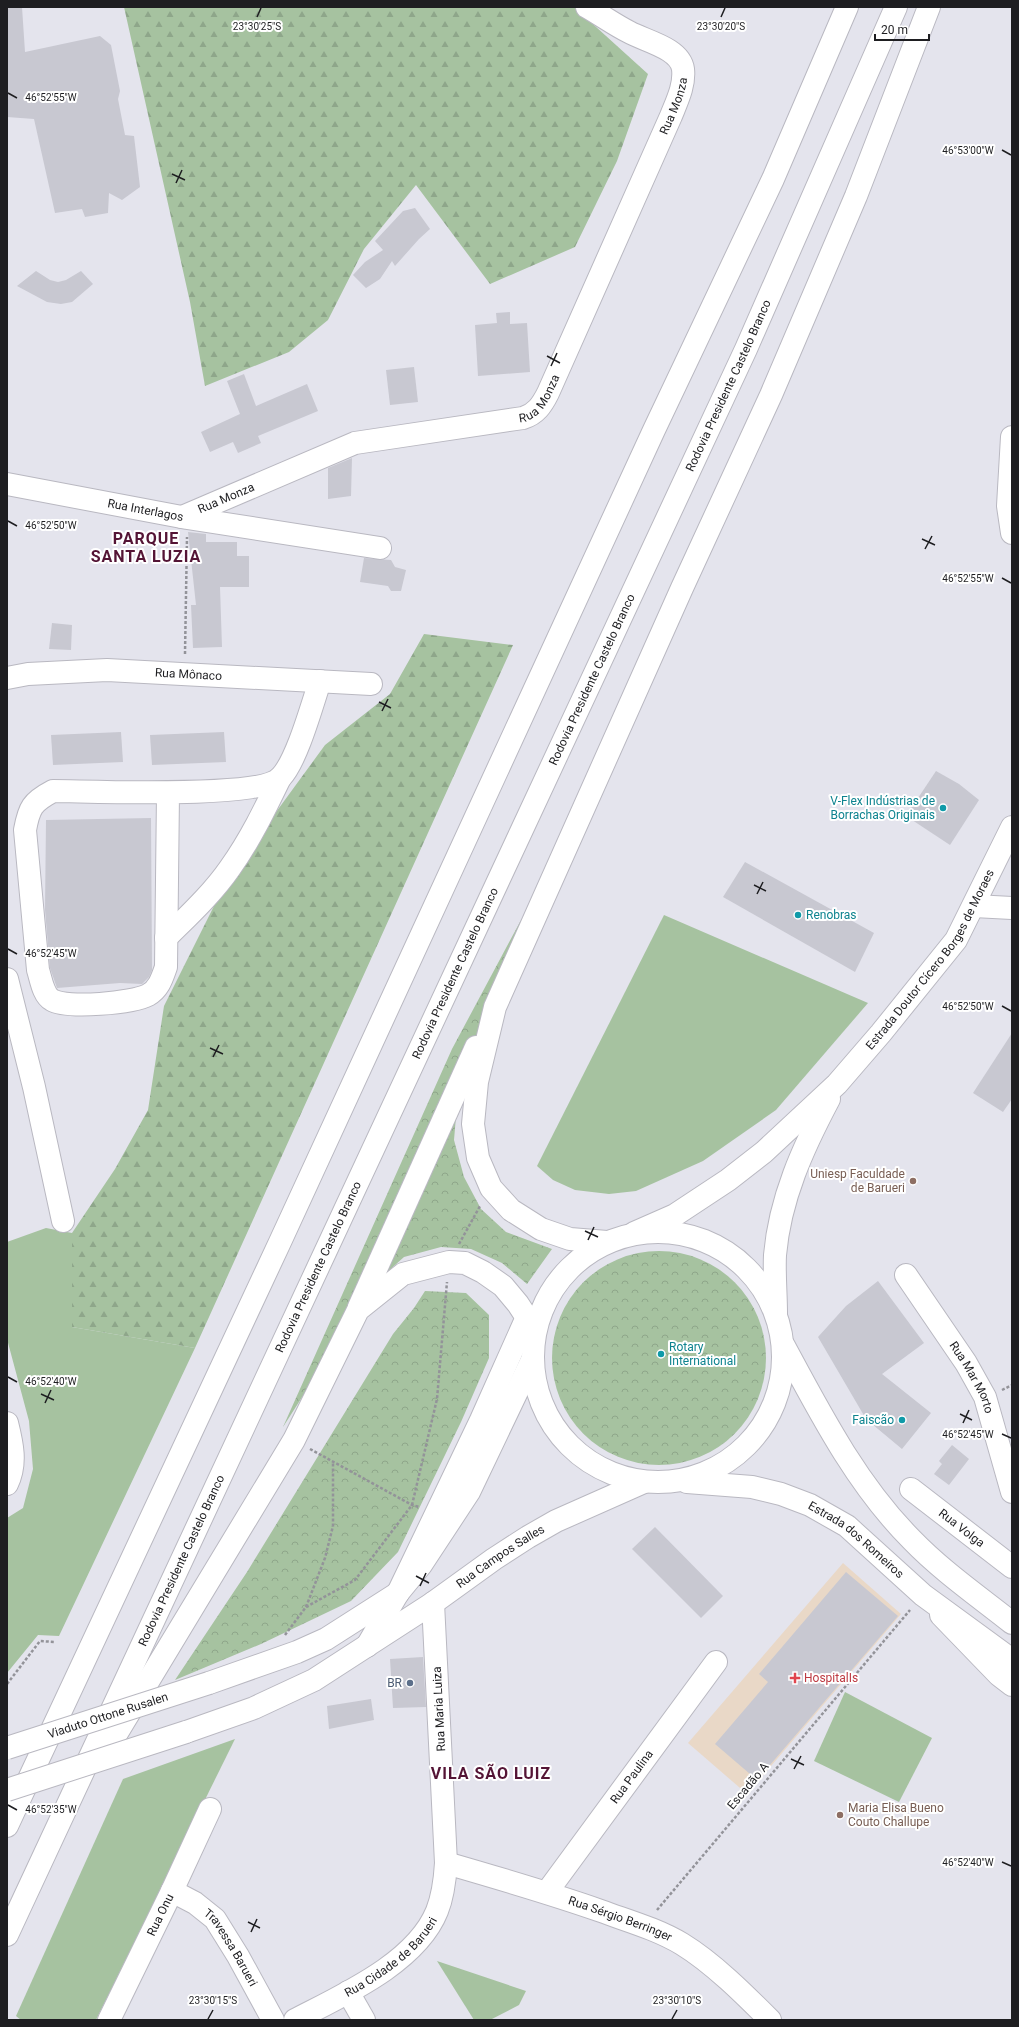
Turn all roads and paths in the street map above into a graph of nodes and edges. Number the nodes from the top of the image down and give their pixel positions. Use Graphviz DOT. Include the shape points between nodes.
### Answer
graph roads {
  1 [pos="587,7"];
  2 [pos="847,7"];
  3 [pos="896,7"];
  4 [pos="929,7"];
  5 [pos="1012,437"];
  6 [pos="7,484"];
  7 [pos="185,518"];
  8 [pos="1012,533"];
  9 [pos="380,548"];
  10 [pos="184,674"];
  11 [pos="7,678"];
  12 [pos="320,682"];
  13 [pos="371,684"];
  14 [pos="280,778"];
  15 [pos="168,793"];
  16 [pos="1012,827"];
  17 [pos="974,906"];
  18 [pos="1012,908"];
  19 [pos="166,938"];
  20 [pos="7,979"];
  21 [pos="494,1007"];
  22 [pos="837,1084"];
  23 [pos="491,1188"];
  24 [pos="63,1221"];
  25 [pos="634,1233"];
  26 [pos="607,1242"];
  27 [pos="449,1262"];
  28 [pos="906,1275"];
  29 [pos="358,1310"];
  30 [pos="776,1313"];
  31 [pos="531,1323"];
  32 [pos="783,1345"];
  33 [pos="532,1358"];
  34 [pos="7,1422"];
  35 [pos="294,1440"];
  36 [pos="333,1463"];
  37 [pos="644,1482"];
  38 [pos="674,1482"];
  39 [pos="7,1484"];
  40 [pos="911,1489"];
  41 [pos="1012,1492"];
  42 [pos="412,1505"];
  43 [pos="424,1508"];
  44 [pos="1012,1567"];
  45 [pos="398,1593"];
  46 [pos="923,1595"];
  47 [pos="433,1603"];
  48 [pos="306,1607"];
  49 [pos="1012,1623"];
  50 [pos="280,1641"];
  51 [pos="55,1642"];
  52 [pos="366,1646"];
  53 [pos="1012,1660"];
  54 [pos="716,1662"];
  55 [pos="208,1683"];
  56 [pos="7,1684"];
  57 [pos="1012,1684"];
  58 [pos="7,1748"];
  59 [pos="7,1790"];
  60 [pos="210,1809"];
  61 [pos="7,1826"];
  62 [pos="45,1852"];
  63 [pos="446,1863"];
  64 [pos="172,1891"];
  65 [pos="547,1892"];
  66 [pos="644,1926"];
  67 [pos="7,1935"];
  68 [pos="348,1992"];
  69 [pos="109,2020"];
  70 [pos="273,2020"];
  71 [pos="295,2020"];
  72 [pos="364,2020"];
  73 [pos="770,2020"];
  1 -- 7 [label="main road, Rua Monza" via="630,33 662,46 678,58 683,68 684,82 548,393 537,410 533,415 524,418 355,443"];
  2 -- 61 [label="main road" via="769,186"];
  3 -- 62 [label="main road, Rodovia Presidente Castelo Branco" via="746,349"];
  4 -- 21 [label="main road" via="856,196 771,395"];
  5 -- 8 [label="main road" via="1008,506"];
  6 -- 7 [label="main road, Rua Interlagos"];
  7 -- 9 [label="main road, Rua Interlagos"];
  7 -- 10 [label="path"];
  10 -- 11 [label="main road, Rua Mônaco" via="107,670 28,674"];
  10 -- 12 [label="main road, Rua Mônaco"];
  12 -- 13 [label="main road, Rua Mônaco"];
  12 -- 14 [label="main road" via="290,765"];
  14 -- 15 [label="main road" via="266,785 237,789"];
  14 -- 19 [label="main road" via="229,870"];
  15 -- 19 [label="main road"];
  15 -- 19 [label="main road" via="53,791 38,799 28,812 25,830 38,970 45,992 52,1000 71,1005 121,1002 148,994 160,984 166,967"];
  16 -- 17 [label="main road, Estrada Doutor Cícero Borges de Moraes"];
  17 -- 18 [label="main road"];
  17 -- 22 [label="main road, Estrada Doutor Cícero Borges de Moraes" via="956,940"];
  20 -- 24 [label="main road"];
  21 -- 23 [label="main road" via="477,1082 473,1124 478,1158"];
  21 -- 29 [label="main road"];
  22 -- 25 [label="main road, Estrada Doutor Cícero Borges de Moraes" via="764,1152 728,1180 675,1215"];
  22 -- 30 [label="main road, Estrada Doutor Cícero Borges de Moraes" via="792,1176 782,1213 775,1255"];
  23 -- 26 [label="main road" via="511,1210 541,1229 570,1239"];
  23 -- 27 [label="path"];
  25 -- 26 [label="main road"];
  25 -- 30 [label="main road" via="659,1231 684,1234 708,1241 750,1270 765,1290"];
  26 -- 31 [label="main road" via="587,1253 569,1268"];
  27 -- 29 [label="main road" via="403,1274"];
  27 -- 31 [label="main road" via="465,1263 484,1272 503,1286"];
  27 -- 42 [label="path" via="437,1399"];
  28 -- 41 [label="main road, Rua Mar Morto" via="966,1363 985,1397"];
  29 -- 35 [label="main road"];
  30 -- 32 [label="main road"];
  31 -- 33 [label="main road"];
  31 -- 45 [label="main road"];
  32 -- 38 [label="main road" via="783,1369 778,1393 769,1415 756,1435 739,1452 719,1466 697,1476"];
  32 -- 49 [label="main road" via="824,1420 869,1489 890,1515 911,1540"];
  33 -- 37 [label="main road" via="542,1406 555,1429 573,1449 606,1471"];
  33 -- 45 [label="main road, Rua Campos Salles" via="469,1492 422,1565"];
  34 -- 39 [label="main road" via="13,1462"];
  35 -- 36 [label="path"];
  35 -- 62 [label="main road"];
  36 -- 42 [label="path"];
  36 -- 48 [label="path" via="332,1526 325,1558"];
  37 -- 38 [label="main road"];
  37 -- 47 [label="main road, Rua Campos Salles" via="545,1528 494,1559"];
  38 -- 46 [label="main road, Estrada dos Romeiros" via="752,1487 782,1494 810,1505 860,1536"];
  40 -- 44 [label="main road, Rua Volga"];
  42 -- 43 [label="path"];
  42 -- 48 [label="path" via="355,1580"];
  45 -- 52 [label="main road, Rua Campos Salles"];
  45 -- 55 [label="main road, Rua Campos Salles" via="326,1639 297,1652"];
  46 -- 53 [label="main road, Estrada dos Romeiros"];
  46 -- 57 [label="main road" via="988,1664"];
  46 -- 66 [label="path, Escadão A"];
  47 -- 52 [label="main road, Rua Campos Salles"];
  47 -- 63 [label="main road, Rua Maria Luiza"];
  48 -- 50 [label="path"];
  51 -- 56 [label="path" via="40,1641"];
  52 -- 59 [label="main road, Rua Campos Salles, bridge" via="339,1665 287,1694 254,1708"];
  54 -- 65 [label="main road, Rua Paulina"];
  55 -- 58 [label="main road, Viaduto Ottone Rusalen, bridge"];
  60 -- 64 [label="main road, Rua Onu"];
  62 -- 67 [label="main road, Rodovia Presidente Castelo Branco"];
  63 -- 65 [label="main road, Rua Sérgio Berringer"];
  63 -- 68 [label="main road, Rua Cidade de Barueri" via="440,1903 429,1928 400,1959"];
  64 -- 69 [label="main road, Rua Onu"];
  64 -- 70 [label="main road, Travessa Barueri" via="195,1903 215,1919"];
  65 -- 66 [label="main road, Rua Sérgio Berringer"];
  66 -- 73 [label="main road, Rua Sérgio Berringer" via="669,1937 700,1957"];
  68 -- 71 [label="main road, Rua Cidade de Barueri"];
  68 -- 72 [label="main road"];
}
